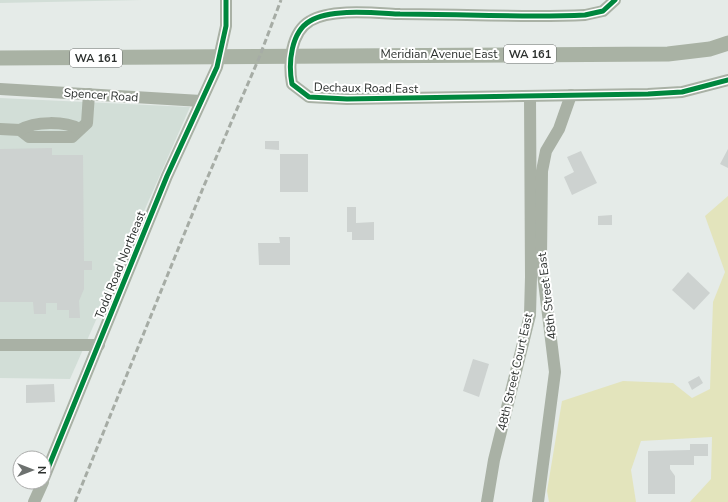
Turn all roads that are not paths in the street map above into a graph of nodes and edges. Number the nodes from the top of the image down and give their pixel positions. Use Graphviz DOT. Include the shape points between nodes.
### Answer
graph roads {
  1 [pos="226,0"];
  2 [pos="615,0"];
  3 [pos="728,43"];
  4 [pos="0,58"];
  5 [pos="728,80"];
  6 [pos="0,89"];
  7 [pos="89,94"];
  8 [pos="571,95"];
  9 [pos="530,97"];
  10 [pos="201,101"];
  11 [pos="0,129"];
  12 [pos="99,345"];
  13 [pos="0,346"];
  14 [pos="52,459"];
  15 [pos="39,490"];
  16 [pos="34,502"];
  17 [pos="487,502"];
  18 [pos="538,502"];
  1 -- 10 [label="street, Todd Road Northeast" via="226,26 219,60"];
  2 -- 9 [label="street, Dechaux Road East" via="603,11 585,16 329,14 303,26 294,42 290,74 292,84 302,93 316,99"];
  3 -- 4 [label="main road, Meridian Avenue East / WA 161" via="710,49 668,54"];
  5 -- 8 [label="street, Dechaux Road East" via="682,92"];
  6 -- 7 [label="street, Spencer Road"];
  7 -- 10 [label="street, Spencer Road"];
  7 -- 11 [label="street" via="88,119 79,130 71,124 30,124 20,130"];
  8 -- 9 [label="street, Dechaux Road East"];
  8 -- 18 [label="street, 48th Street East" via="559,128 546,151 542,171 541,257 556,372"];
  9 -- 17 [label="street, 48th Street Court East" via="530,315 494,460"];
  10 -- 12 [label="street, Todd Road Northeast" via="167,176"];
  12 -- 13 [label="street"];
  12 -- 14 [label="street, Todd Road Northeast"];
  15 -- 16 [label="street"];
}
